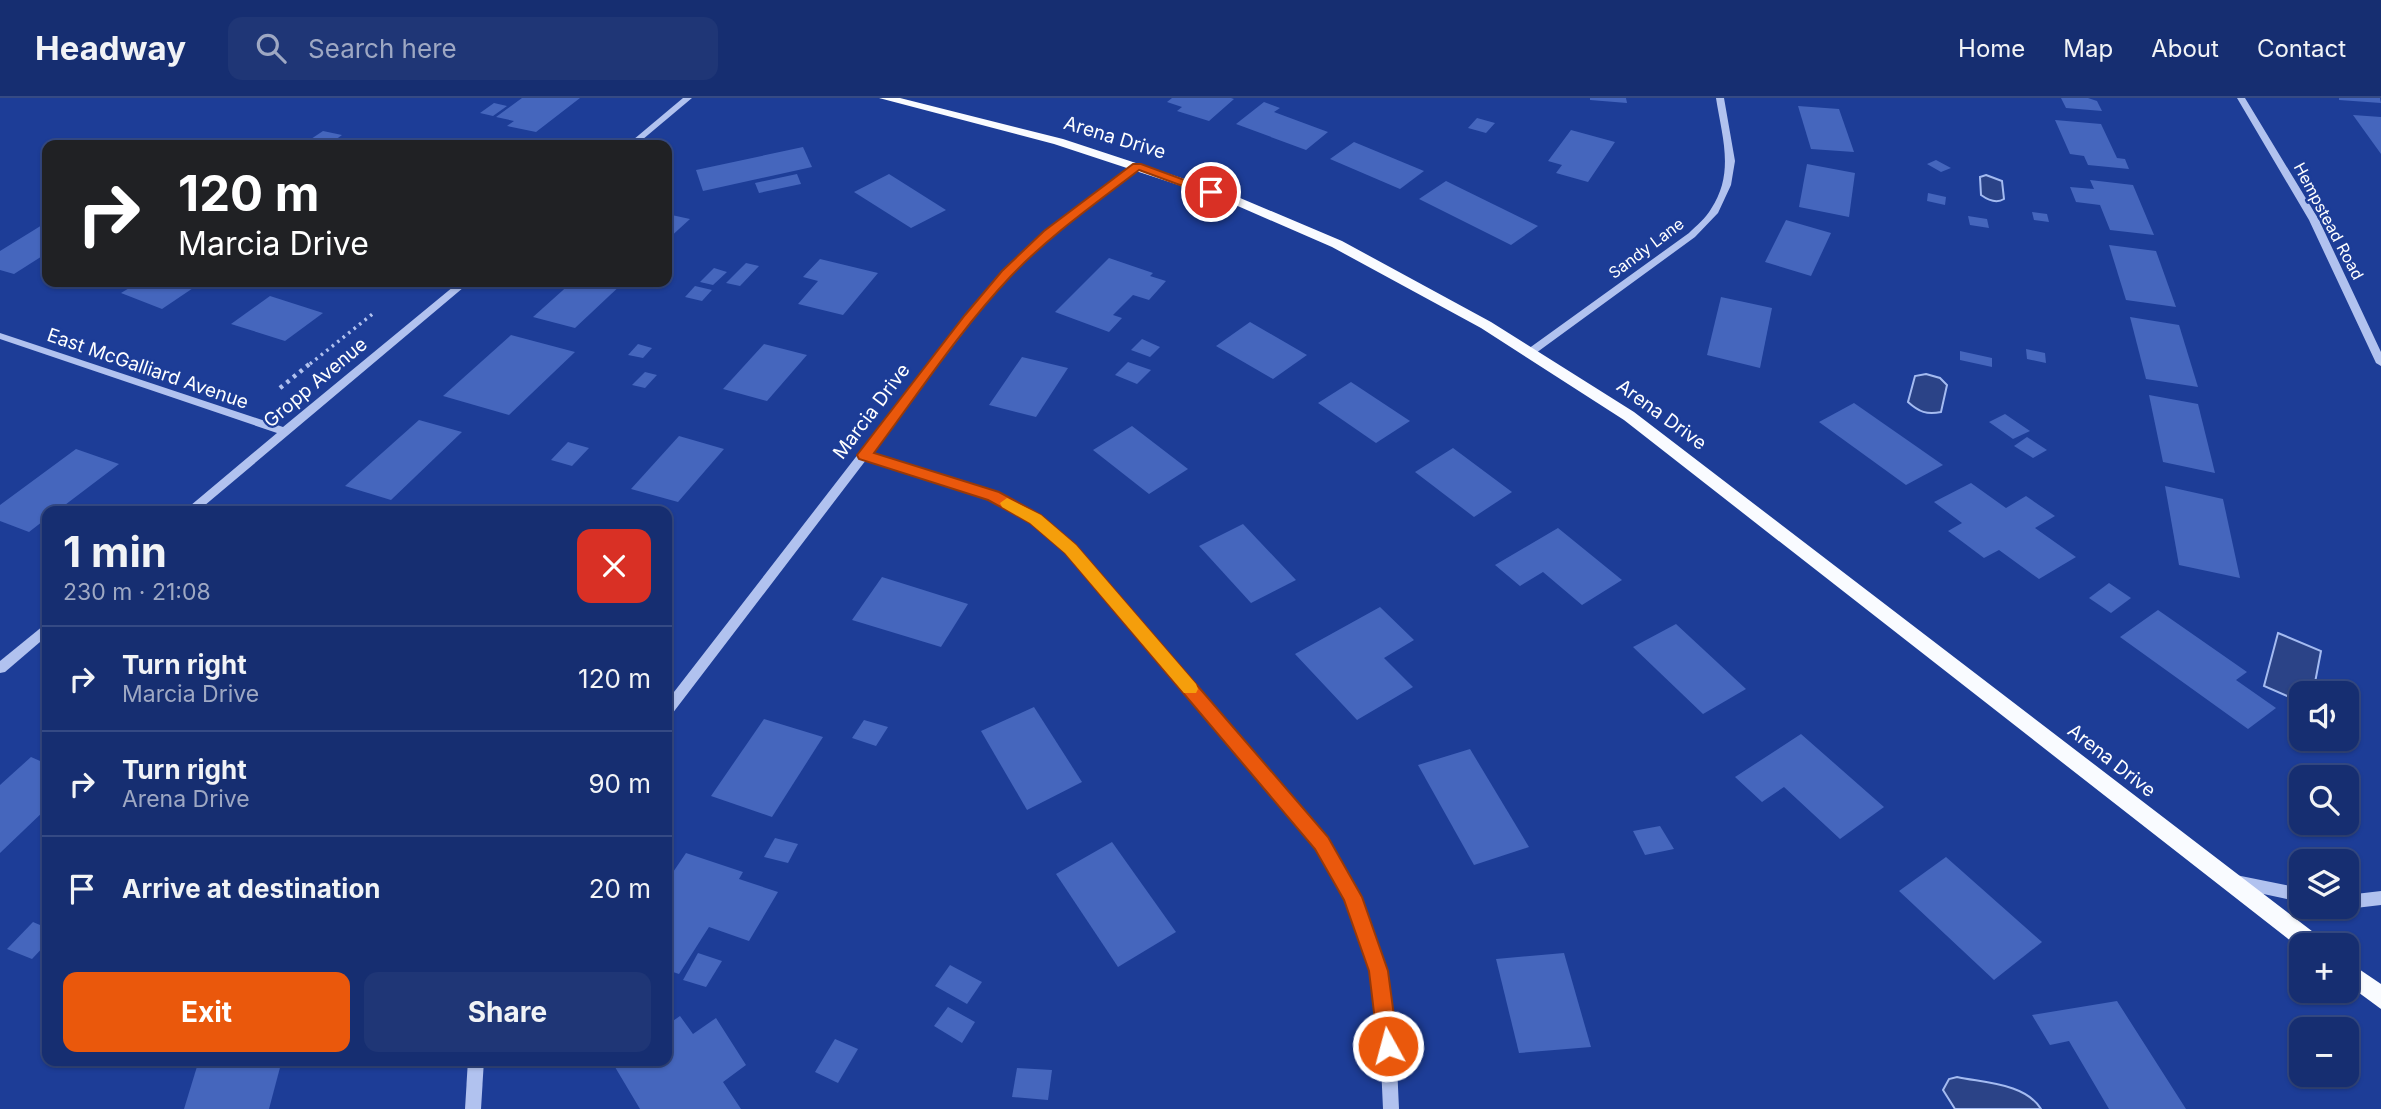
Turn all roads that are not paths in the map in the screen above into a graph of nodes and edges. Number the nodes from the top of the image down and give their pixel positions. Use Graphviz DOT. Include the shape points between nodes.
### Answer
graph roads {
  1 [pos="688,98"];
  2 [pos="885,98"];
  3 [pos="1720,98"];
  4 [pos="2241,98"];
  5 [pos="637,140"];
  6 [pos="1137,166"];
  7 [pos="459,287"];
  8 [pos="0,335"];
  9 [pos="1532,351"];
  10 [pos="2381,363"];
  11 [pos="285,432"];
  12 [pos="864,455"];
  13 [pos="196,506"];
  14 [pos="42,633"];
  15 [pos="0,668"];
  16 [pos="672,703"];
  17 [pos="2230,880"];
  18 [pos="2289,892"];
  19 [pos="2381,898"];
  20 [pos="2359,901"];
  21 [pos="2298,933"];
  22 [pos="2359,981"];
  23 [pos="2381,998"];
  24 [pos="476,1066"];
  25 [pos="473,1109"];
  26 [pos="1391,1109"];
  1 -- 5 [label="street"];
  2 -- 6 [label="main road, Arena Drive"];
  3 -- 9 [label="street, Sandy Lane" via="1731,161 1727,185 1715,211 1692,235"];
  4 -- 10 [label="street, Hempstead Road" via="2314,220"];
  6 -- 9 [label="main road, Arena Drive" via="1337,244"];
  6 -- 12 [label="street, Marcia Drive" via="1048,234 1007,274"];
  7 -- 11 [label="street, Gropp Avenue"];
  8 -- 11 [label="street, East McGalliard Avenue"];
  9 -- 17 [label="main road, Arena Drive" via="1629,416"];
  11 -- 13 [label="street, Gropp Avenue"];
  12 -- 16 [label="street, Marcia Drive"];
  12 -- 26 [label="street" via="994,496 1035,519 1071,549 1322,843 1353,897 1378,971"];
  14 -- 15 [label="street"];
  17 -- 18 [label="street"];
  17 -- 21 [label="main road, Arena Drive"];
  19 -- 20 [label="street"];
  22 -- 23 [label="main road"];
  24 -- 25 [label="street"];
}
